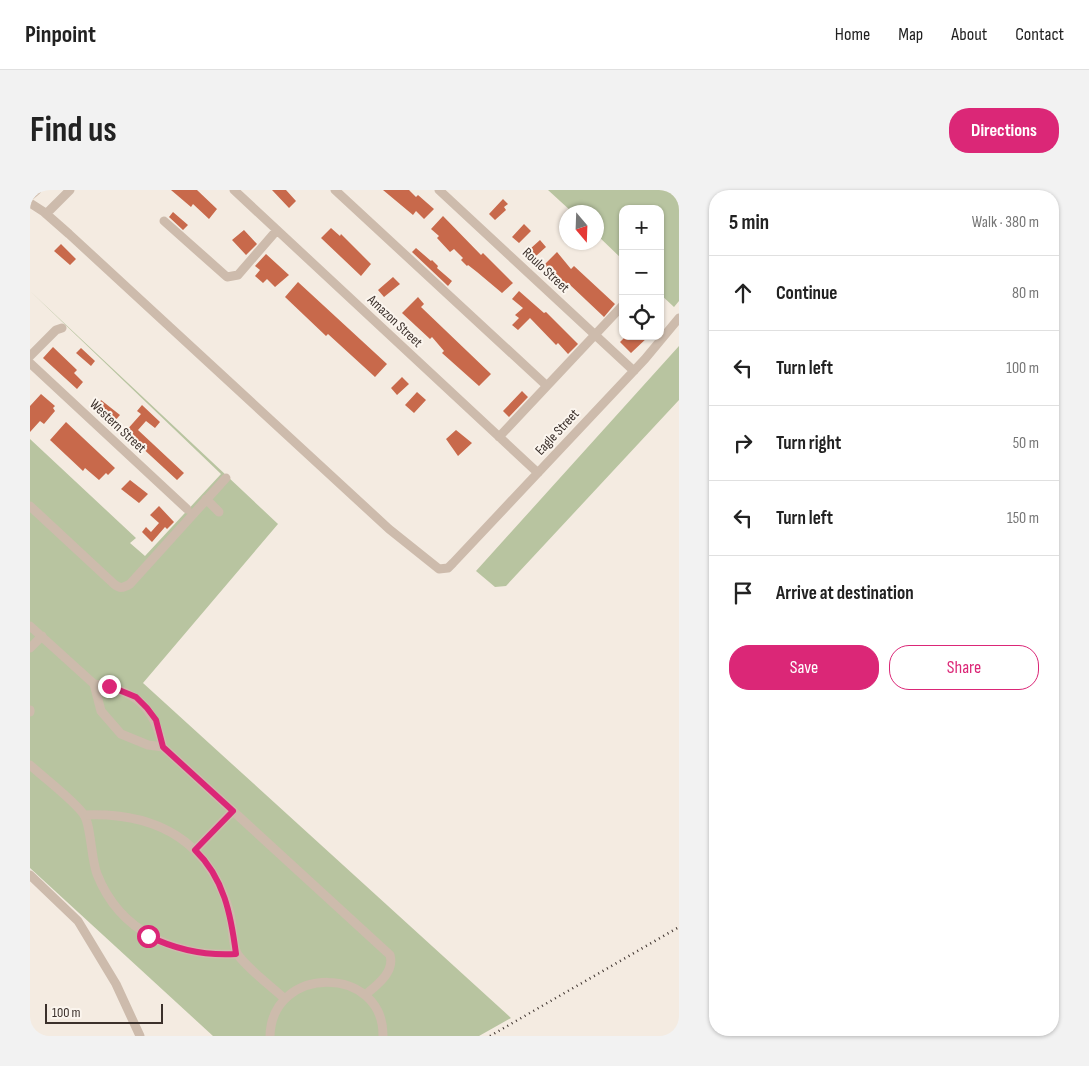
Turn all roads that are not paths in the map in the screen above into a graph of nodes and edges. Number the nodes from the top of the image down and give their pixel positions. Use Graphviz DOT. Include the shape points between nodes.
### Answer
graph roads {
  1 [pos="36,190"];
  2 [pos="70,190"];
  3 [pos="234,190"];
  4 [pos="334,190"];
  5 [pos="439,190"];
  6 [pos="30,197"];
  7 [pos="30,203"];
  8 [pos="46,214"];
  9 [pos="164,221"];
  10 [pos="277,230"];
  11 [pos="619,309"];
  12 [pos="679,318"];
  13 [pos="62,328"];
  14 [pos="595,335"];
  15 [pos="30,356"];
  16 [pos="30,364"];
  17 [pos="634,370"];
  18 [pos="547,386"];
  19 [pos="499,437"];
  20 [pos="538,473"];
  21 [pos="226,478"];
  22 [pos="206,499"];
  23 [pos="30,506"];
  24 [pos="187,509"];
  25 [pos="219,512"];
  26 [pos="30,626"];
  27 [pos="42,636"];
  28 [pos="30,648"];
  29 [pos="94,684"];
  30 [pos="163,747"];
  31 [pos="30,765"];
  32 [pos="233,811"];
  33 [pos="84,815"];
  34 [pos="195,850"];
  35 [pos="30,875"];
  36 [pos="236,954"];
  37 [pos="365,995"];
  38 [pos="285,999"];
  39 [pos="140,1036"];
  40 [pos="270,1036"];
  41 [pos="383,1036"];
  1 -- 6 [label="street"];
  2 -- 8 [label="street"];
  3 -- 10 [label="street, Amazon Street"];
  4 -- 18 [label="street"];
  5 -- 14 [label="street, Roulo Street"];
  7 -- 8 [label="street"];
  8 -- 20 [label="street, Eagle Street" via="433,567 443,570 453,563"];
  9 -- 10 [label="street" via="228,277 238,275"];
  10 -- 19 [label="street, Amazon Street"];
  11 -- 14 [label="street"];
  12 -- 17 [label="street, Eagle Street"];
  13 -- 15 [label="street"];
  14 -- 17 [label="street, Roulo Street"];
  14 -- 18 [label="street"];
  16 -- 24 [label="street, Western Street"];
  17 -- 20 [label="street, Eagle Street"];
  18 -- 19 [label="street"];
  19 -- 20 [label="street, Amazon Street"];
  21 -- 22 [label="street"];
  22 -- 23 [label="street" via="124,588 114,584"];
  22 -- 25 [label="street"];
  26 -- 27 [label="street"];
  27 -- 28 [label="street"];
  27 -- 29 [label="street"];
  29 -- 30 [label="street" via="101,711 121,734 148,745"];
  29 -- 30 [label="street" via="109,686 136,697 156,720"];
  30 -- 32 [label="street"];
  31 -- 33 [label="street"];
  32 -- 34 [label="street"];
  32 -- 37 [label="street" via="390,955 390,970"];
  33 -- 34 [label="street" via="137,818 173,833"];
  33 -- 36 [label="street" via="97,874 119,911 132,924 166,944 184,950"];
  34 -- 36 [label="street" via="224,894"];
  35 -- 39 [label="street" via="78,921 116,984"];
  36 -- 38 [label="street"];
  37 -- 38 [label="street" via="333,981 307,985"];
  37 -- 41 [label="street" via="377,1010"];
  38 -- 40 [label="street" via="274,1015"];
}
